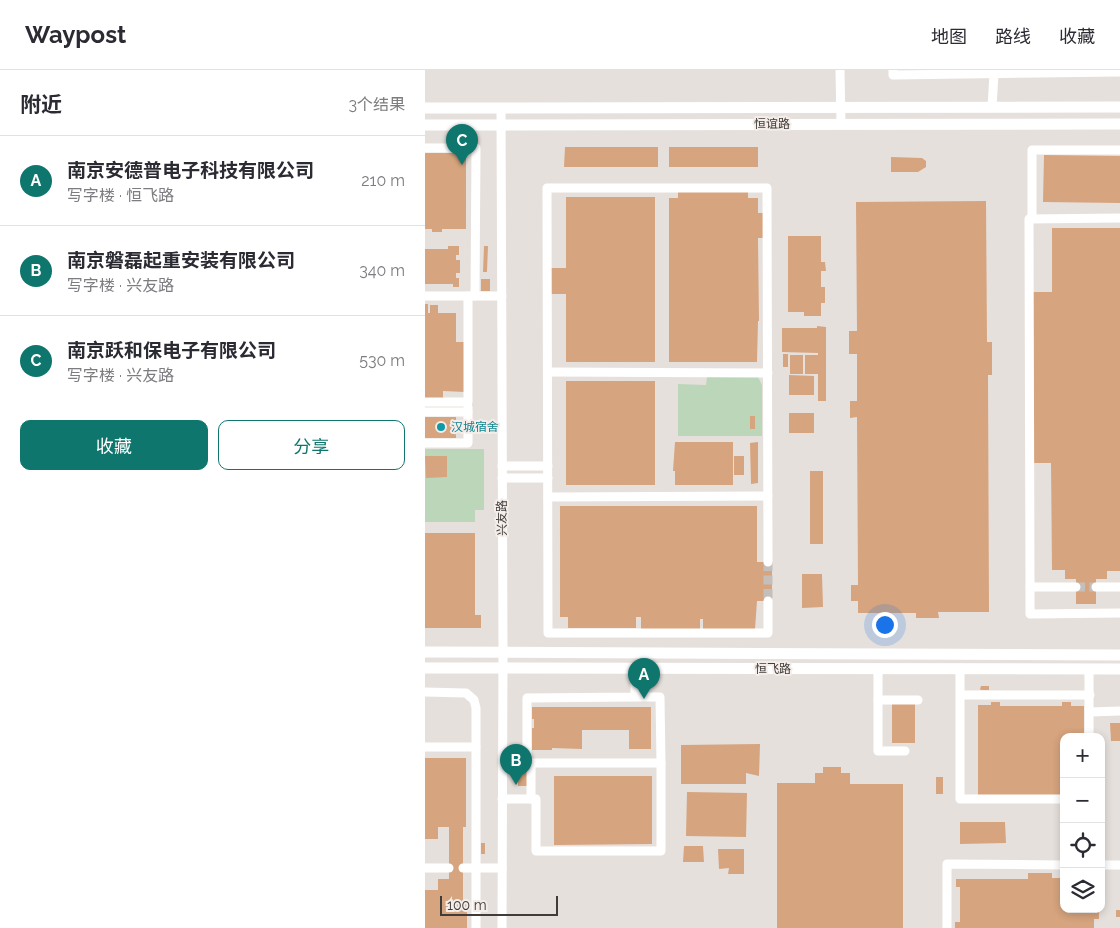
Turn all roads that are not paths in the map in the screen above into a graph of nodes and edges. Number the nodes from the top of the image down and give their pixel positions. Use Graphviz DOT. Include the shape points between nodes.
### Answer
graph roads {
  1 [pos="840,70"];
  2 [pos="893,70"];
  3 [pos="1117,72"];
  4 [pos="993,74"];
  5 [pos="425,108"];
  6 [pos="501,108"];
  7 [pos="840,108"];
  8 [pos="992,108"];
  9 [pos="1120,108"];
  10 [pos="841,124"];
  11 [pos="1120,124"];
  12 [pos="501,125"];
  13 [pos="425,126"];
  14 [pos="425,148"];
  15 [pos="1120,150"];
  16 [pos="1120,218"];
  17 [pos="1032,219"];
  18 [pos="425,296"];
  19 [pos="472,296"];
  20 [pos="501,296"];
  21 [pos="548,372"];
  22 [pos="767,373"];
  23 [pos="425,402"];
  24 [pos="468,402"];
  25 [pos="425,412"];
  26 [pos="468,412"];
  27 [pos="425,443"];
  28 [pos="502,466"];
  29 [pos="548,466"];
  30 [pos="502,478"];
  31 [pos="548,478"];
  32 [pos="768,496"];
  33 [pos="548,497"];
  34 [pos="768,562"];
  35 [pos="1075,587"];
  36 [pos="1096,587"];
  37 [pos="1120,587"];
  38 [pos="1030,588"];
  39 [pos="768,601"];
  40 [pos="1120,613"];
  41 [pos="425,652"];
  42 [pos="503,653"];
  43 [pos="1120,655"];
  44 [pos="425,668"];
  45 [pos="503,668"];
  46 [pos="635,668"];
  47 [pos="961,668"];
  48 [pos="878,669"];
  49 [pos="1089,669"];
  50 [pos="1120,669"];
  51 [pos="425,692"];
  52 [pos="961,695"];
  53 [pos="1090,695"];
  54 [pos="635,698"];
  55 [pos="878,700"];
  56 [pos="918,700"];
  57 [pos="1120,711"];
  58 [pos="1090,712"];
  59 [pos="1089,733"];
  60 [pos="425,747"];
  61 [pos="476,747"];
  62 [pos="905,751"];
  63 [pos="531,763"];
  64 [pos="661,763"];
  65 [pos="502,799"];
  66 [pos="531,799"];
  67 [pos="1060,800"];
  68 [pos="1060,865"];
  69 [pos="1105,865"];
  70 [pos="1120,865"];
  71 [pos="425,868"];
  72 [pos="449,868"];
  73 [pos="463,868"];
  74 [pos="476,868"];
  75 [pos="502,868"];
  76 [pos="476,928"];
  77 [pos="502,928"];
  78 [pos="947,928"];
  1 -- 7 [label="street"];
  2 -- 4 [label="street" via="893,75"];
  3 -- 4 [label="street"];
  4 -- 8 [label="street"];
  5 -- 6 [label="main road, 恒谊路"];
  6 -- 7 [label="main road, 恒谊路"];
  6 -- 12 [label="street, 兴友路"];
  7 -- 8 [label="main road, 恒谊路"];
  7 -- 10 [label="street"];
  8 -- 9 [label="main road, 恒谊路"];
  10 -- 11 [label="main road, 恒谊路"];
  10 -- 12 [label="main road, 恒谊路"];
  12 -- 13 [label="main road, 恒谊路"];
  12 -- 20 [label="street, 兴友路"];
  14 -- 19 [label="street" via="476,148"];
  15 -- 17 [label="street" via="1032,150"];
  16 -- 17 [label="street"];
  17 -- 38 [label="street" via="1029,219"];
  18 -- 19 [label="street"];
  19 -- 20 [label="street"];
  19 -- 24 [label="street"];
  20 -- 28 [label="street, 兴友路"];
  21 -- 22 [label="street"];
  21 -- 22 [label="street" via="547,188 767,188"];
  21 -- 29 [label="street"];
  22 -- 32 [label="street"];
  23 -- 24 [label="street"];
  24 -- 26 [label="street"];
  25 -- 26 [label="street"];
  26 -- 27 [label="street" via="468,443"];
  28 -- 29 [label="street"];
  28 -- 30 [label="street, 兴友路"];
  29 -- 31 [label="street"];
  30 -- 31 [label="street"];
  30 -- 42 [label="street, 兴友路"];
  31 -- 33 [label="street"];
  32 -- 33 [label="street"];
  32 -- 34 [label="street"];
  33 -- 39 [label="street" via="548,633 768,633"];
  35 -- 38 [label="street"];
  36 -- 37 [label="street"];
  38 -- 40 [label="street" via="1030,614"];
  41 -- 42 [label="main road, 恒飞路"];
  42 -- 43 [label="main road, 恒飞路"];
  42 -- 45 [label="street, 兴友路"];
  44 -- 45 [label="main road, 恒飞路"];
  45 -- 46 [label="main road, 恒飞路"];
  45 -- 65 [label="street, 兴友路"];
  46 -- 48 [label="main road, 恒飞路"];
  46 -- 54 [label="street"];
  47 -- 48 [label="main road, 恒飞路"];
  47 -- 49 [label="main road, 恒飞路"];
  47 -- 52 [label="street"];
  48 -- 55 [label="street"];
  49 -- 50 [label="main road, 恒飞路"];
  49 -- 53 [label="street"];
  51 -- 61 [label="street" via="466,692 475,700"];
  52 -- 53 [label="street"];
  52 -- 67 [label="street" via="961,800"];
  53 -- 58 [label="street"];
  54 -- 63 [label="street" via="527,698 527,763"];
  54 -- 64 [label="street" via="661,698"];
  55 -- 56 [label="street"];
  55 -- 62 [label="street" via="878,751"];
  57 -- 58 [label="street"];
  58 -- 59 [label="street"];
  60 -- 61 [label="street"];
  61 -- 74 [label="street"];
  63 -- 64 [label="street"];
  63 -- 66 [label="street"];
  64 -- 66 [label="street" via="661,851 536,851 536,799"];
  65 -- 66 [label="street"];
  65 -- 75 [label="street, 兴友路"];
  68 -- 78 [label="street" via="947,864"];
  69 -- 70 [label="street"];
  71 -- 72 [label="street"];
  73 -- 74 [label="street"];
  74 -- 75 [label="street"];
  74 -- 76 [label="street"];
  75 -- 77 [label="street, 兴友路"];
}
